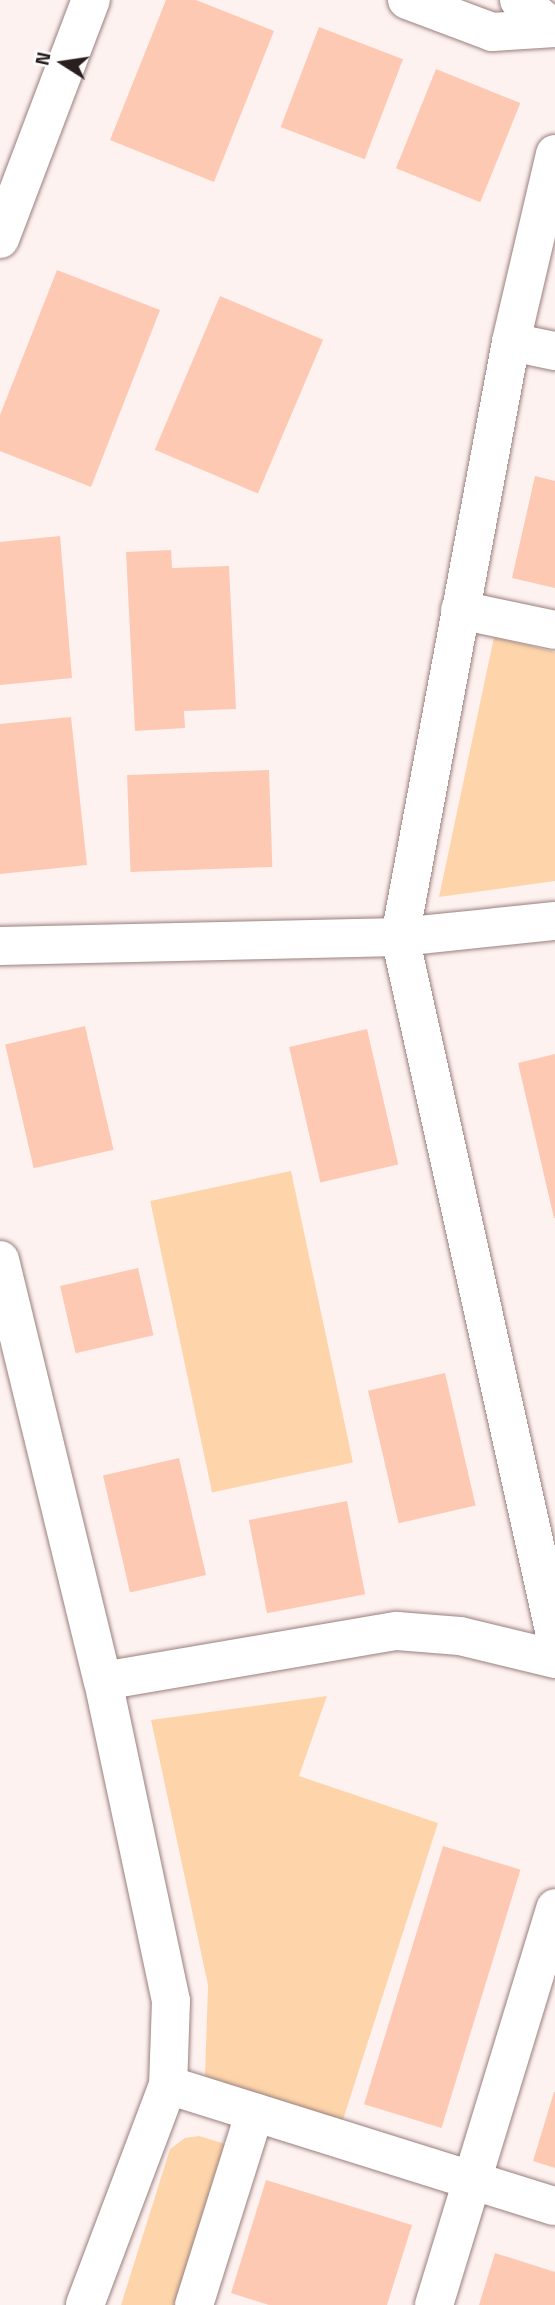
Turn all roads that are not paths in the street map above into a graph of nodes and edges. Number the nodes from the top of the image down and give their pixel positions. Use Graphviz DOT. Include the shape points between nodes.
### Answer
graph roads {
  1 [pos="91,0"];
  2 [pos="407,0"];
  3 [pos="519,0"];
  4 [pos="554,28"];
  5 [pos="555,154"];
  6 [pos="0,239"];
  7 [pos="511,342"];
  8 [pos="555,351"];
  9 [pos="460,610"];
  10 [pos="555,630"];
  11 [pos="555,921"];
  12 [pos="400,937"];
  13 [pos="0,946"];
  14 [pos="0,1260"];
  15 [pos="555,1635"];
  16 [pos="555,1659"];
  17 [pos="103,1681"];
  18 [pos="555,1908"];
  19 [pos="167,2085"];
  20 [pos="255,2112"];
  21 [pos="473,2180"];
  22 [pos="555,2206"];
  23 [pos="85,2305"];
  24 [pos="194,2305"];
  25 [pos="434,2305"];
  1 -- 6 [label="street"];
  2 -- 4 [label="street" via="492,32"];
  3 -- 4 [label="street"];
  5 -- 7 [label="street"];
  7 -- 8 [label="street"];
  7 -- 9 [label="street"];
  9 -- 10 [label="street"];
  9 -- 12 [label="street"];
  11 -- 12 [label="street"];
  12 -- 13 [label="street"];
  12 -- 15 [label="street"];
  14 -- 17 [label="street"];
  16 -- 17 [label="street" via="460,1636 397,1631"];
  17 -- 19 [label="street" via="171,2001"];
  18 -- 21 [label="street"];
  19 -- 20 [label="street"];
  19 -- 23 [label="street"];
  20 -- 21 [label="street"];
  20 -- 24 [label="street"];
  21 -- 22 [label="street"];
  21 -- 25 [label="street"];
}
